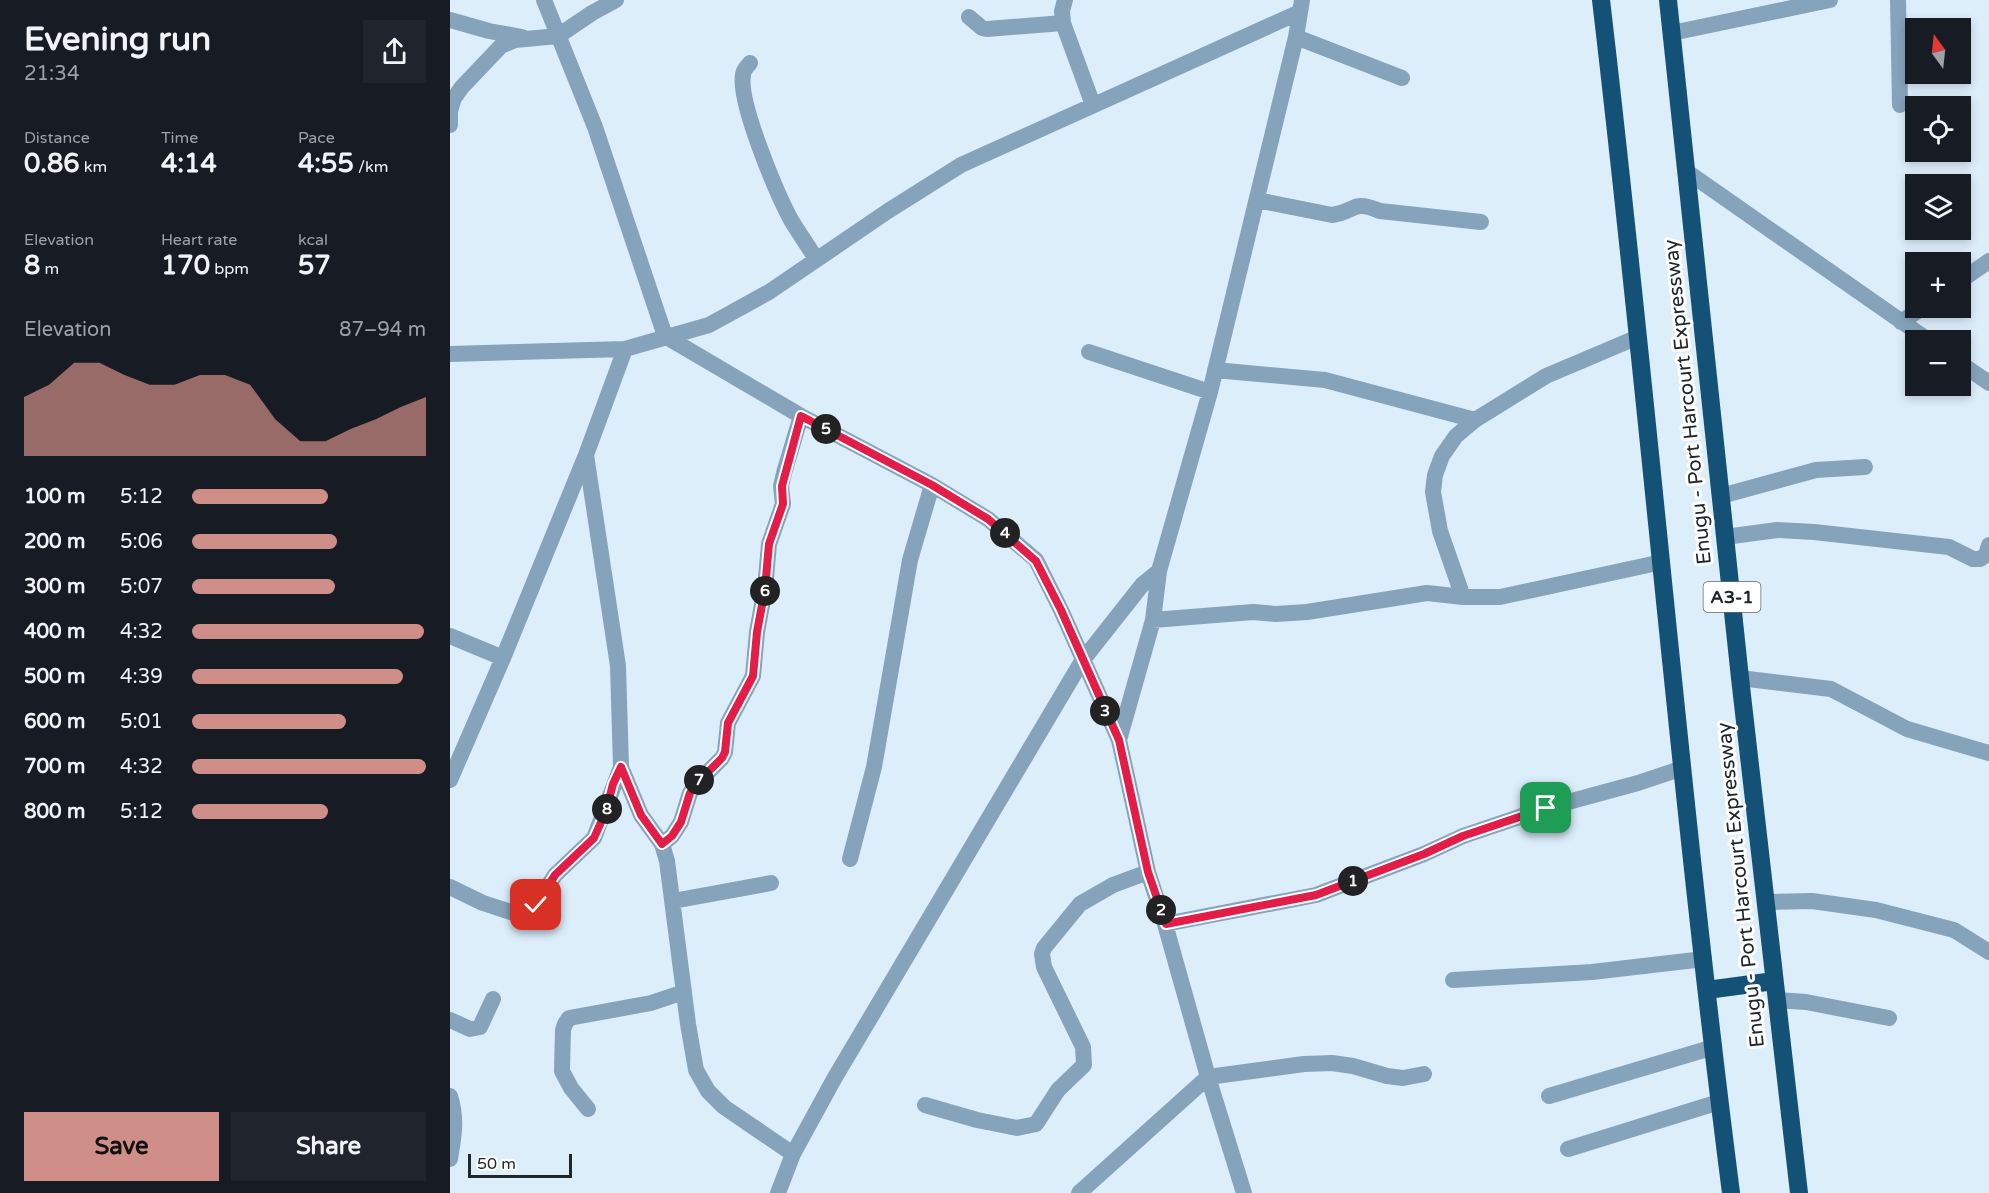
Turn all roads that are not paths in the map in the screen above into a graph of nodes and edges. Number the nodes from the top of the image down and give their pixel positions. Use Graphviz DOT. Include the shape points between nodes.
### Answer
graph roads {
  1 [pos="544,0"];
  2 [pos="616,0"];
  3 [pos="1065,0"];
  4 [pos="1601,0"];
  5 [pos="1668,0"];
  6 [pos="1830,0"];
  7 [pos="1898,0"];
  8 [pos="1301,6"];
  9 [pos="969,17"];
  10 [pos="450,20"];
  11 [pos="1063,23"];
  12 [pos="1672,33"];
  13 [pos="558,36"];
  14 [pos="1296,37"];
  15 [pos="529,38"];
  16 [pos="750,63"];
  17 [pos="1402,78"];
  18 [pos="1093,105"];
  19 [pos="1900,105"];
  20 [pos="450,125"];
  21 [pos="1686,171"];
  22 [pos="1257,200"];
  23 [pos="1481,222"];
  24 [pos="816,260"];
  25 [pos="1989,261"];
  26 [pos="1971,273"];
  27 [pos="1907,318"];
  28 [pos="1901,322"];
  29 [pos="1913,330"];
  30 [pos="665,336"];
  31 [pos="1638,337"];
  32 [pos="625,349"];
  33 [pos="1089,352"];
  34 [pos="450,354"];
  35 [pos="1215,370"];
  36 [pos="1971,371"];
  37 [pos="1989,383"];
  38 [pos="1210,392"];
  39 [pos="801,416"];
  40 [pos="1475,420"];
  41 [pos="586,455"];
  42 [pos="1865,467"];
  43 [pos="932,485"];
  44 [pos="1721,496"];
  45 [pos="1725,537"];
  46 [pos="1989,545"];
  47 [pos="1662,562"];
  48 [pos="1159,572"];
  49 [pos="1463,597"];
  50 [pos="1153,620"];
  51 [pos="450,636"];
  52 [pos="503,658"];
  53 [pos="1082,661"];
  54 [pos="1740,678"];
  55 [pos="1119,740"];
  56 [pos="1989,753"];
  57 [pos="621,767"];
  58 [pos="1683,768"];
  59 [pos="451,776"];
  60 [pos="662,844"];
  61 [pos="850,859"];
  62 [pos="1148,872"];
  63 [pos="771,883"];
  64 [pos="450,887"];
  65 [pos="673,901"];
  66 [pos="1765,902"];
  67 [pos="1166,924"];
  68 [pos="1989,952"];
  69 [pos="1704,959"];
  70 [pos="1453,980"];
  71 [pos="1707,990"];
  72 [pos="1775,990"];
  73 [pos="684,992"];
  74 [pos="493,999"];
  75 [pos="1889,1018"];
  76 [pos="450,1020"];
  77 [pos="1714,1047"];
  78 [pos="1424,1074"];
  79 [pos="1208,1077"];
  80 [pos="1549,1095"];
  81 [pos="450,1096"];
  82 [pos="1719,1102"];
  83 [pos="925,1105"];
  84 [pos="588,1109"];
  85 [pos="1568,1149"];
  86 [pos="793,1154"];
  87 [pos="450,1159"];
  88 [pos="778,1193"];
  89 [pos="1079,1193"];
  90 [pos="1244,1193"];
  91 [pos="1731,1193"];
  92 [pos="1799,1193"];
  1 -- 13 [label="street"];
  2 -- 13 [label="street"];
  3 -- 11 [label="street"];
  4 -- 31 [label="highway"];
  5 -- 12 [label="highway, Enugu - Port Harcourt Expressway / A3-1"];
  6 -- 12 [label="street"];
  7 -- 19 [label="street"];
  8 -- 14 [label="street"];
  8 -- 18 [label="street"];
  9 -- 11 [label="street" via="987,29"];
  10 -- 15 [label="street"];
  11 -- 18 [label="street"];
  12 -- 21 [label="highway, Enugu - Port Harcourt Expressway / A3-1"];
  13 -- 15 [label="street"];
  13 -- 30 [label="street" via="595,127"];
  14 -- 17 [label="street"];
  14 -- 22 [label="street"];
  15 -- 20 [label="street" via="507,42 462,87 452,105"];
  16 -- 24 [label="street" via="742,86 770,177"];
  18 -- 24 [label="street" via="961,165"];
  21 -- 28 [label="street"];
  21 -- 44 [label="highway, Enugu - Port Harcourt Expressway / A3-1"];
  22 -- 23 [label="street" via="1332,215 1366,206 1380,211"];
  22 -- 35 [label="street"];
  24 -- 30 [label="street" via="709,325"];
  25 -- 26 [label="street"];
  27 -- 28 [label="street"];
  28 -- 29 [label="street"];
  30 -- 32 [label="street"];
  30 -- 39 [label="street"];
  31 -- 40 [label="street" via="1546,376"];
  31 -- 47 [label="highway"];
  32 -- 34 [label="street"];
  32 -- 41 [label="street"];
  33 -- 38 [label="street"];
  35 -- 38 [label="street"];
  35 -- 40 [label="street" via="1325,380"];
  36 -- 37 [label="street"];
  38 -- 48 [label="street"];
  39 -- 43 [label="street"];
  39 -- 60 [label="street" via="782,486 783,504 769,544 753,676 728,723 722,758 690,793 681,822"];
  40 -- 49 [label="street" via="1456,436 1442,456 1433,492 1440,531"];
  41 -- 52 [label="street"];
  41 -- 57 [label="street" via="618,666"];
  42 -- 44 [label="street" via="1816,470"];
  43 -- 53 [label="street" via="988,519 1036,561"];
  43 -- 61 [label="street" via="910,560 874,767"];
  44 -- 45 [label="highway, Enugu - Port Harcourt Expressway / A3-1"];
  45 -- 46 [label="street" via="1777,530 1814,532 1949,547 1973,559 1986,555"];
  45 -- 54 [label="highway, Enugu - Port Harcourt Expressway / A3-1"];
  47 -- 49 [label="street" via="1500,597"];
  47 -- 58 [label="highway"];
  48 -- 50 [label="street"];
  48 -- 53 [label="street" via="1142,585"];
  49 -- 50 [label="street" via="1427,593 1307,612"];
  50 -- 55 [label="street"];
  51 -- 52 [label="street"];
  52 -- 59 [label="street"];
  53 -- 55 [label="street"];
  53 -- 86 [label="street"];
  54 -- 56 [label="street" via="1831,689 1908,729"];
  54 -- 66 [label="highway, Enugu - Port Harcourt Expressway / A3-1"];
  55 -- 62 [label="street"];
  57 -- 60 [label="street" via="641,815"];
  57 -- 64 [label="street" via="594,838 555,875 536,905 525,913 520,915 483,903"];
  58 -- 67 [label="street" via="1463,836 1316,895"];
  58 -- 69 [label="highway"];
  60 -- 65 [label="street"];
  62 -- 67 [label="street"];
  62 -- 83 [label="street" via="1113,885 1080,904 1044,948 1044,967 1085,1058 1084,1065 1058,1090 1035,1124 1017,1128"];
  63 -- 65 [label="street"];
  65 -- 73 [label="street"];
  66 -- 68 [label="street" via="1812,901 1876,910 1954,930"];
  66 -- 72 [label="highway, Enugu - Port Harcourt Expressway / A3-1"];
  67 -- 79 [label="street"];
  69 -- 70 [label="street" via="1592,972"];
  69 -- 71 [label="highway"];
  71 -- 72 [label="highway"];
  71 -- 77 [label="highway"];
  72 -- 75 [label="street" via="1806,1002"];
  72 -- 92 [label="highway, Enugu - Port Harcourt Expressway / A3-1"];
  73 -- 84 [label="street" via="651,1003 569,1018 564,1024 562,1071"];
  73 -- 86 [label="street" via="696,1070 708,1091 724,1107"];
  74 -- 76 [label="street" via="480,1027 470,1029"];
  77 -- 80 [label="street"];
  77 -- 82 [label="highway"];
  78 -- 79 [label="street" via="1403,1078 1353,1066 1313,1063"];
  79 -- 89 [label="street"];
  79 -- 90 [label="street"];
  81 -- 87 [label="street" via="455,1130"];
  82 -- 85 [label="street"];
  82 -- 91 [label="highway"];
  86 -- 88 [label="street"];
}
